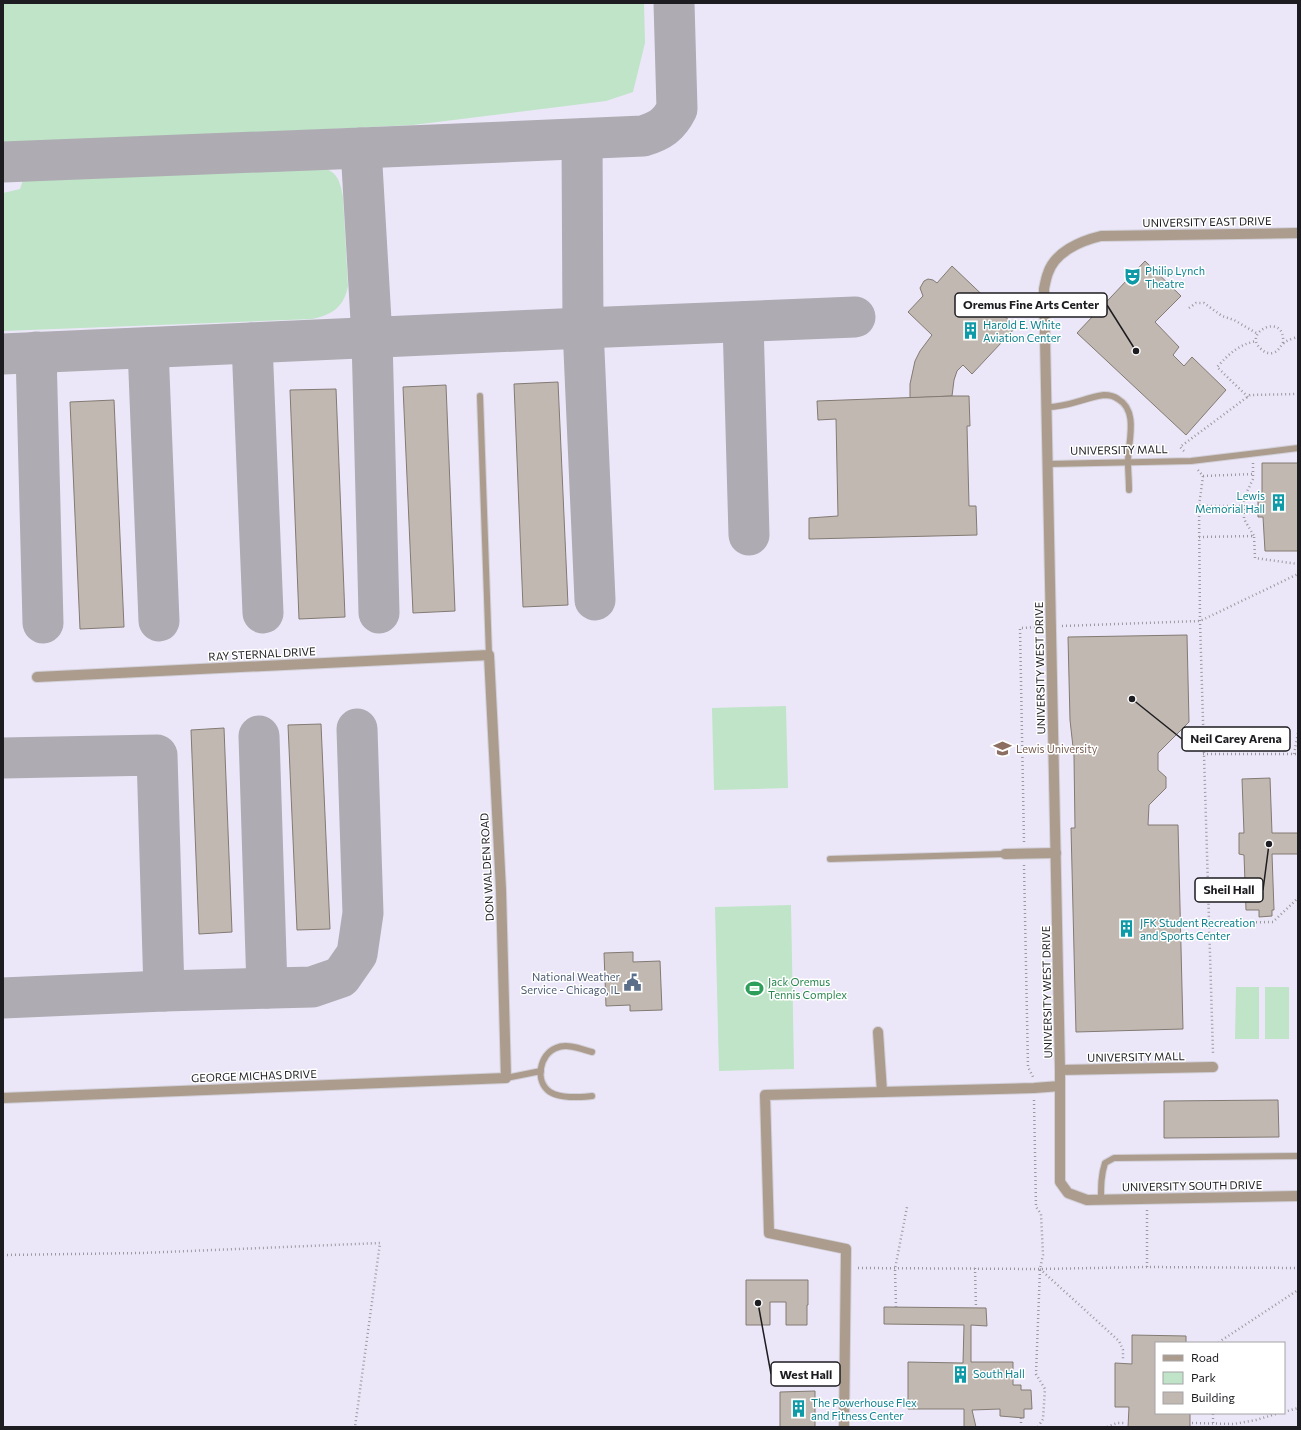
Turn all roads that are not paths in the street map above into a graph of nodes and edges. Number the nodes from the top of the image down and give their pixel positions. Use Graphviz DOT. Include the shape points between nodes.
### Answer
graph roads {
  1 [pos="1298,233"];
  2 [pos="1044,289"];
  3 [pos="480,396"];
  4 [pos="1047,407"];
  5 [pos="1298,448"];
  6 [pos="1128,462"];
  7 [pos="1048,464"];
  8 [pos="1129,490"];
  9 [pos="489,655"];
  10 [pos="37,677"];
  11 [pos="1056,853"];
  12 [pos="1005,854"];
  13 [pos="830,859"];
  14 [pos="878,1032"];
  15 [pos="592,1052"];
  16 [pos="1213,1067"];
  17 [pos="1060,1070"];
  18 [pos="540,1071"];
  19 [pos="506,1078"];
  20 [pos="1060,1086"];
  21 [pos="882,1092"];
  22 [pos="592,1096"];
  23 [pos="3,1098"];
  24 [pos="1298,1156"];
  25 [pos="1298,1196"];
  26 [pos="1087,1200"];
  27 [pos="1101,1200"];
  28 [pos="844,1427"];
  1 -- 2 [label="street, UNIVERSITY EAST DRIVE" via="1101,236 1086,240 1059,255 1048,272"];
  2 -- 4 [label="street, UNIVERSITY WEST DRIVE"];
  3 -- 9 [label="lane"];
  4 -- 6 [label="lane" via="1070,405 1106,395 1115,396 1122,401 1129,413 1131,424"];
  4 -- 7 [label="street, UNIVERSITY WEST DRIVE"];
  5 -- 6 [label="lane, UNIVERSITY MALL" via="1191,460"];
  6 -- 7 [label="lane, UNIVERSITY MALL"];
  6 -- 8 [label="lane"];
  7 -- 11 [label="street, UNIVERSITY WEST DRIVE"];
  9 -- 10 [label="street, RAY STERNAL DRIVE"];
  9 -- 19 [label="street, DON WALDEN ROAD" via="501,890"];
  11 -- 12 [label="street"];
  11 -- 17 [label="street, UNIVERSITY WEST DRIVE"];
  12 -- 13 [label="lane"];
  14 -- 21 [label="street"];
  15 -- 18 [label="lane" via="571,1046 557,1047 545,1057"];
  16 -- 17 [label="street, UNIVERSITY MALL"];
  17 -- 20 [label="street, UNIVERSITY WEST DRIVE"];
  18 -- 19 [label="lane"];
  18 -- 22 [label="lane" via="544,1086 549,1092 565,1096"];
  19 -- 23 [label="street, GEORGE MICHAS DRIVE"];
  20 -- 21 [label="street"];
  20 -- 26 [label="street, UNIVERSITY WEST DRIVE" via="1060,1182 1068,1193"];
  21 -- 28 [label="street" via="765,1095 769,1233 846,1249"];
  24 -- 27 [label="lane" via="1114,1158 1105,1163 1101,1181"];
  25 -- 27 [label="street, UNIVERSITY SOUTH DRIVE"];
  26 -- 27 [label="street, UNIVERSITY SOUTH DRIVE"];
}
